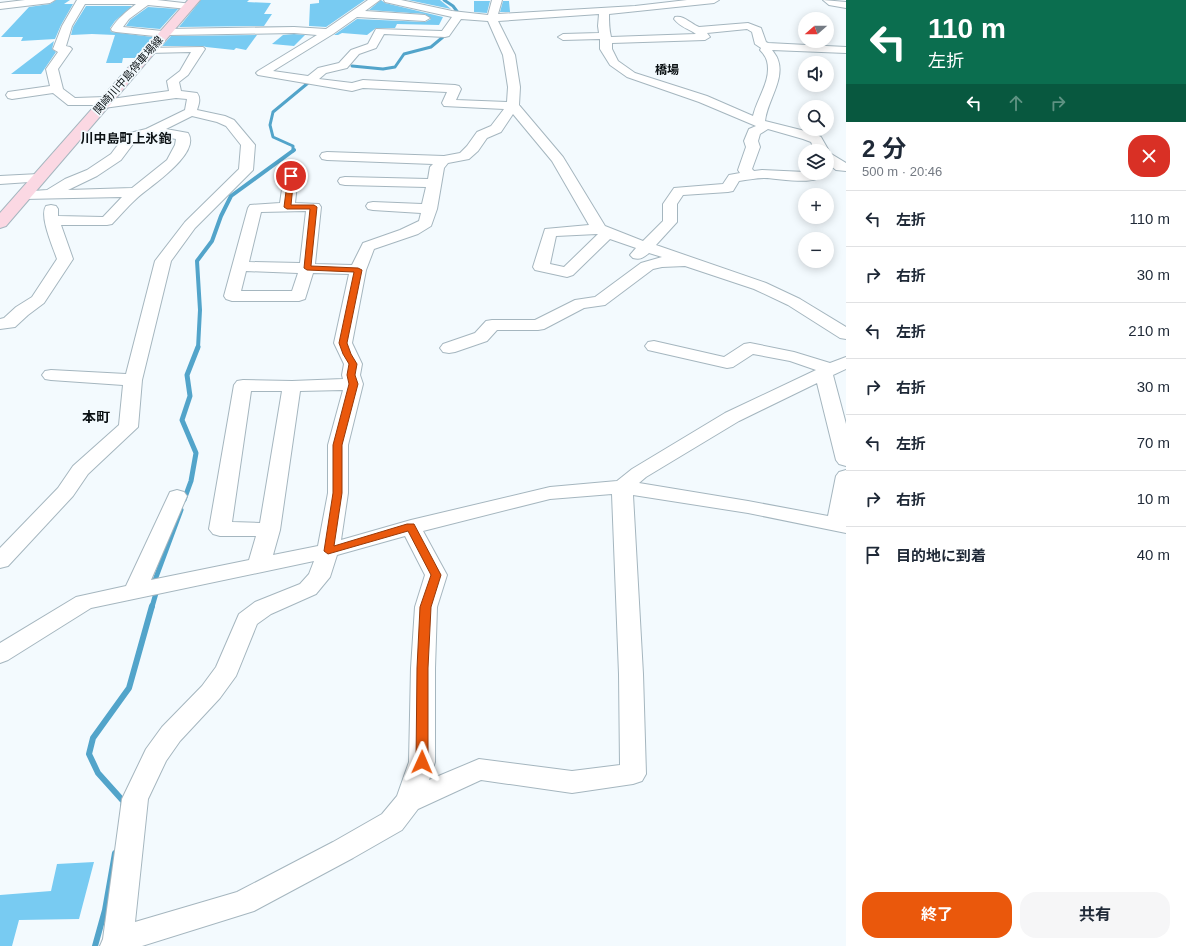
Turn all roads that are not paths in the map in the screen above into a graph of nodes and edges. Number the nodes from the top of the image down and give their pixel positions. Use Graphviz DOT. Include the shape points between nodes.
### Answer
graph roads {
  1 [pos="50,0"];
  2 [pos="54,0"];
  3 [pos="375,0"];
  4 [pos="389,0"];
  5 [pos="497,0"];
  6 [pos="576,0"];
  7 [pos="714,0"];
  8 [pos="828,0"];
  9 [pos="64,1"];
  10 [pos="81,1"];
  11 [pos="688,1"];
  12 [pos="146,2"];
  13 [pos="191,3"];
  14 [pos="844,5"];
  15 [pos="0,6"];
  16 [pos="604,11"];
  17 [pos="574,13"];
  18 [pos="356,14"];
  19 [pos="834,14"];
  20 [pos="457,18"];
  21 [pos="492,18"];
  22 [pos="679,19"];
  23 [pos="698,30"];
  24 [pos="329,32"];
  25 [pos="165,33"];
  26 [pos="563,37"];
  27 [pos="606,38"];
  28 [pos="766,46"];
  29 [pos="149,50"];
  30 [pos="846,50"];
  31 [pos="311,80"];
  32 [pos="57,89"];
  33 [pos="176,94"];
  34 [pos="12,95"];
  35 [pos="105,103"];
  36 [pos="513,106"];
  37 [pos="190,112"];
  38 [pos="763,124"];
  39 [pos="153,131"];
  40 [pos="818,144"];
  41 [pos="327,156"];
  42 [pos="444,160"];
  43 [pos="834,161"];
  44 [pos="844,167"];
  45 [pos="834,169"];
  46 [pos="751,175"];
  47 [pos="291,176"];
  48 [pos="798,176"];
  49 [pos="39,178"];
  50 [pos="0,180"];
  51 [pos="345,181"];
  52 [pos="433,183"];
  53 [pos="137,192"];
  54 [pos="51,194"];
  55 [pos="24,195"];
  56 [pos="373,206"];
  57 [pos="287,207"];
  58 [pos="430,209"];
  59 [pos="52,220"];
  60 [pos="0,223"];
  61 [pos="646,247"];
  62 [pos="693,262"];
  63 [pos="240,266"];
  64 [pos="647,266"];
  65 [pos="307,268"];
  66 [pos="358,270"];
  67 [pos="0,324"];
  68 [pos="846,334"];
  69 [pos="654,346"];
  70 [pos="449,348"];
  71 [pos="834,368"];
  72 [pos="51,375"];
  73 [pos="133,380"];
  74 [pos="354,384"];
  75 [pos="292,386"];
  76 [pos="846,460"];
  77 [pos="846,476"];
  78 [pos="622,487"];
  79 [pos="176,496"];
  80 [pos="842,525"];
  81 [pos="411,527"];
  82 [pos="269,530"];
  83 [pos="328,551"];
  84 [pos="0,562"];
  85 [pos="259,565"];
  86 [pos="135,591"];
  87 [pos="0,654"];
  88 [pos="409,801"];
  89 [pos="116,943"];
  1 -- 15 [label="street"];
  2 -- 9 [label="street"];
  3 -- 18 [label="street"];
  4 -- 20 [label="street"];
  5 -- 21 [label="street"];
  6 -- 17 [label="street"];
  7 -- 11 [label="street"];
  8 -- 14 [label="street"];
  9 -- 10 [label="street"];
  10 -- 12 [label="street"];
  10 -- 32 [label="street" via="67,26 59,49 66,50 52,69"];
  11 -- 16 [label="street"];
  12 -- 13 [label="street"];
  12 -- 25 [label="street" via="125,17 116,29"];
  13 -- 25 [label="main road, 関崎川中島停車場線"];
  14 -- 19 [label="street" via="844,10"];
  16 -- 17 [label="street"];
  16 -- 27 [label="street" via="603,26"];
  17 -- 21 [label="street"];
  18 -- 20 [label="street"];
  18 -- 24 [label="street"];
  20 -- 21 [label="street"];
  20 -- 31 [label="street" via="444,34 380,31 372,46 355,52 343,66 322,70"];
  21 -- 36 [label="street" via="509,55 514,87"];
  22 -- 23 [label="street" via="687,26"];
  23 -- 27 [label="street" via="705,37"];
  23 -- 28 [label="street" via="748,26 757,30 761,44"];
  24 -- 25 [label="street" via="294,30"];
  24 -- 31 [label="street" via="262,73"];
  25 -- 29 [label="main road, 関崎川中島停車場線"];
  26 -- 27 [label="street"];
  27 -- 38 [label="street" via="606,49 614,63 631,75 703,99"];
  28 -- 30 [label="street"];
  28 -- 38 [label="street" via="773,60 773,80 759,114"];
  29 -- 33 [label="street" via="199,49 184,74 173,81"];
  29 -- 35 [label="main road, 関崎川中島停車場線"];
  31 -- 36 [label="street" via="309,81 352,87 363,84 455,88 448,103"];
  32 -- 34 [label="street"];
  32 -- 35 [label="street" via="72,102"];
  33 -- 35 [label="street"];
  33 -- 37 [label="street" via="193,96"];
  35 -- 49 [label="main road, 関崎川中島停車場線"];
  36 -- 42 [label="street" via="496,129 482,135 464,156"];
  36 -- 61 [label="street" via="558,160 603,231"];
  37 -- 39 [label="street"];
  37 -- 73 [label="street" via="230,123 248,145 246,170 190,225 163,261"];
  38 -- 40 [label="street" via="789,130 816,140"];
  38 -- 46 [label="street" via="754,132 751,141 753,147 745,170"];
  39 -- 53 [label="street" via="183,136 184,142 168,167"];
  39 -- 54 [label="street" via="131,137 116,157 92,173 70,182"];
  41 -- 42 [label="street"];
  42 -- 52 [label="street" via="437,167"];
  43 -- 44 [label="street"];
  44 -- 45 [label="street"];
  46 -- 48 [label="street"];
  46 -- 61 [label="street" via="734,178 728,188 679,191 670,204 670,222"];
  47 -- 57 [label="street"];
  49 -- 50 [label="street"];
  49 -- 55 [label="main road, 関崎川中島停車場線"];
  51 -- 52 [label="street"];
  52 -- 58 [label="street"];
  53 -- 54 [label="street"];
  53 -- 59 [label="street" via="107,221"];
  54 -- 55 [label="street"];
  54 -- 59 [label="street"];
  55 -- 60 [label="main road, 関崎川中島停車場線"];
  56 -- 58 [label="street"];
  57 -- 63 [label="street" via="255,208"];
  57 -- 65 [label="street" via="314,207"];
  58 -- 66 [label="street" via="426,223 420,228 368,246"];
  59 -- 67 [label="street" via="65,259 38,300 9,323"];
  61 -- 62 [label="street"];
  61 -- 64 [label="street" via="637,256 642,258"];
  62 -- 64 [label="street" via="662,262"];
  62 -- 68 [label="street" via="760,286 794,302"];
  63 -- 65 [label="street"];
  63 -- 65 [label="street" via="232,296 299,296"];
  64 -- 70 [label="street" via="599,302 581,303 538,325 492,325 481,338"];
  65 -- 66 [label="street"];
  66 -- 74 [label="street" via="343,343 353,364 351,375"];
  69 -- 71 [label="street" via="727,363 750,348 794,356"];
  71 -- 76 [label="street"];
  71 -- 78 [label="street" via="732,418 640,473"];
  72 -- 73 [label="street"];
  73 -- 84 [label="street" via="128,427 80,470 66,492"];
  74 -- 75 [label="street"];
  74 -- 83 [label="street" via="338,445 338,493"];
  75 -- 82 [label="street"];
  75 -- 82 [label="street" via="243,385 220,529"];
  77 -- 80 [label="street"];
  78 -- 80 [label="street"];
  78 -- 81 [label="street" via="550,493"];
  78 -- 88 [label="street" via="633,774 572,782 479,770"];
  79 -- 86 [label="street"];
  81 -- 83 [label="street"];
  81 -- 88 [label="street" via="436,575 426,607 422,762"];
  82 -- 85 [label="street"];
  83 -- 85 [label="street"];
  83 -- 89 [label="street" via="319,577 308,589 263,608 248,620 223,676 171,734 155,756 135,799"];
  85 -- 86 [label="street"];
  86 -- 87 [label="street" via="84,602"];
  88 -- 89 [label="street" via="392,822 244,902"];
}
